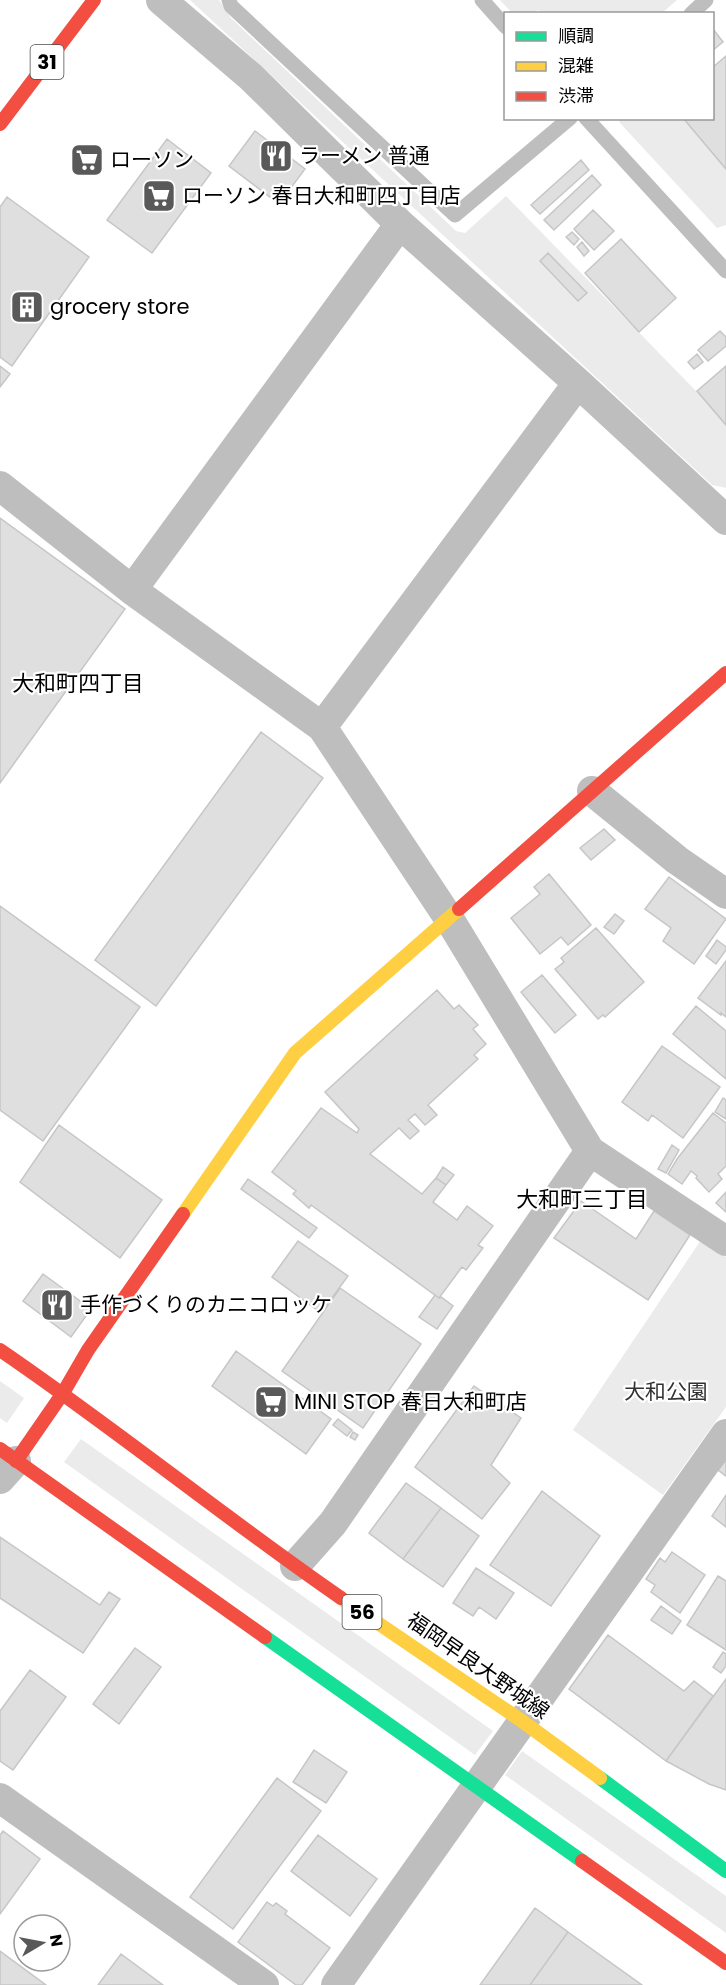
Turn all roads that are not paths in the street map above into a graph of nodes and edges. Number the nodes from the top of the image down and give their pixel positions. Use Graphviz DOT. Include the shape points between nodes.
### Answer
graph roads {
  1 [pos="94,0"];
  2 [pos="161,0"];
  3 [pos="229,0"];
  4 [pos="482,0"];
  5 [pos="706,0"];
  6 [pos="693,12"];
  7 [pos="504,25"];
  8 [pos="568,120"];
  9 [pos="588,120"];
  10 [pos="0,124"];
  11 [pos="400,224"];
  12 [pos="726,271"];
  13 [pos="578,383"];
  14 [pos="0,486"];
  15 [pos="726,520"];
  16 [pos="132,590"];
  17 [pos="726,673"];
  18 [pos="321,727"];
  19 [pos="592,791"];
  20 [pos="726,894"];
  21 [pos="448,917"];
  22 [pos="590,1151"];
  23 [pos="726,1241"];
  24 [pos="0,1350"];
  25 [pos="63,1394"];
  26 [pos="726,1434"];
  27 [pos="5,1463"];
  28 [pos="295,1566"];
  29 [pos="522,1721"];
  30 [pos="477,1785"];
  31 [pos="0,1798"];
  32 [pos="726,1871"];
  33 [pos="726,1963"];
  34 [pos="264,1985"];
  35 [pos="336,1985"];
  1 -- 10 [label="main road, 31"];
  2 -- 11 [label="street" via="251,77"];
  3 -- 8 [label="lane" via="455,215"];
  4 -- 7 [label="lane"];
  5 -- 6 [label="lane"];
  9 -- 12 [label="lane"];
  11 -- 13 [label="street"];
  11 -- 16 [label="street"];
  13 -- 15 [label="street"];
  13 -- 18 [label="street"];
  14 -- 16 [label="street"];
  16 -- 18 [label="street"];
  17 -- 19 [label="main road"];
  18 -- 21 [label="street"];
  19 -- 20 [label="street"];
  19 -- 21 [label="main road"];
  21 -- 22 [label="street"];
  21 -- 25 [label="main road" via="295,1053 87,1350"];
  22 -- 23 [label="street"];
  22 -- 28 [label="street" via="333,1523"];
  24 -- 25 [label="main road, 福岡早良大野城線 / 56"];
  25 -- 27 [label="main road"];
  25 -- 28 [label="main road, 福岡早良大野城線 / 56"];
  26 -- 29 [label="street"];
  27 -- 30 [label="main road"];
  28 -- 29 [label="main road, 福岡早良大野城線 / 56"];
  29 -- 30 [label="street"];
  29 -- 32 [label="main road, 福岡早良大野城線 / 56"];
  30 -- 33 [label="main road"];
  30 -- 35 [label="street"];
  31 -- 34 [label="street"];
}
